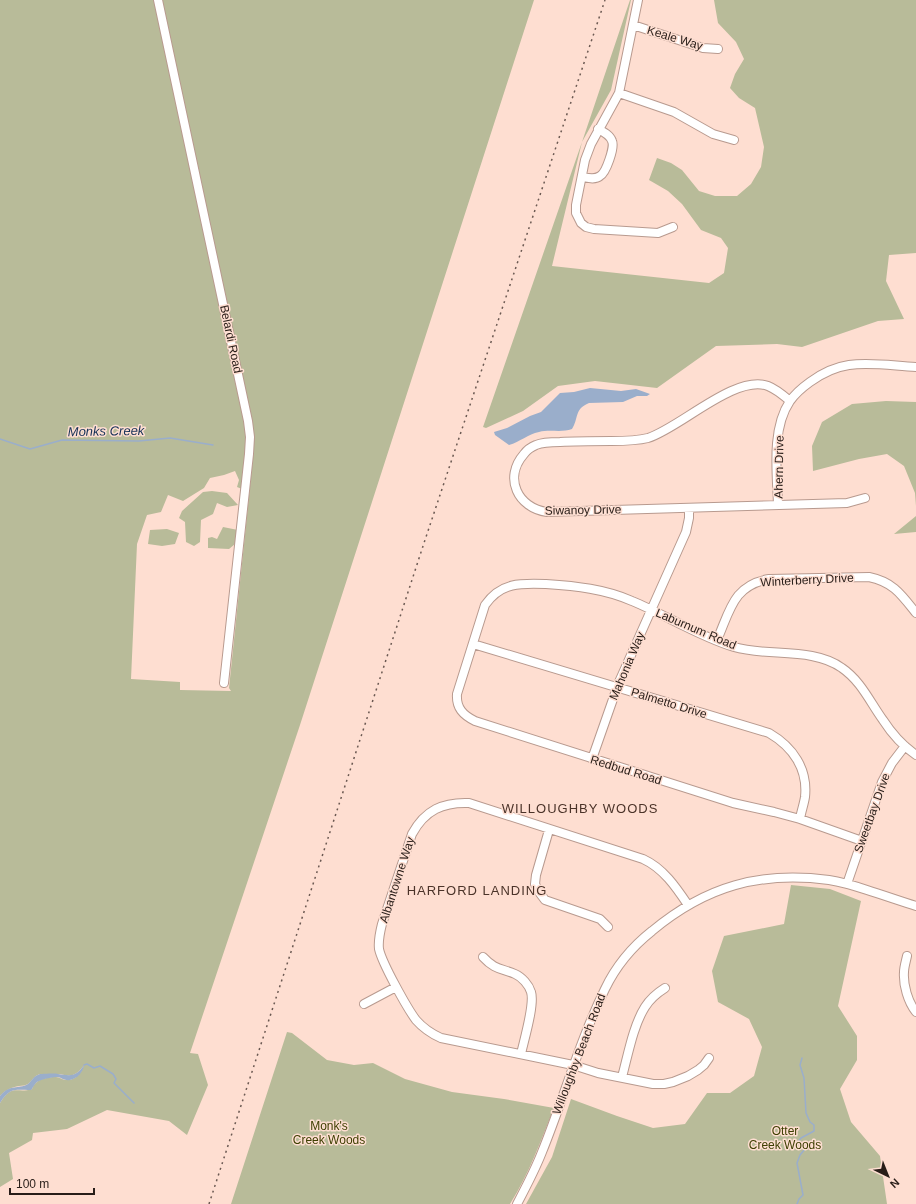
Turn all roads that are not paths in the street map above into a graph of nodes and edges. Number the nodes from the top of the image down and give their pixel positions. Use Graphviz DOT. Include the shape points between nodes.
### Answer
graph roads {
  1 [pos="158,0"];
  2 [pos="638,0"];
  3 [pos="633,25"];
  4 [pos="718,49"];
  5 [pos="618,94"];
  6 [pos="598,129"];
  7 [pos="734,140"];
  8 [pos="582,177"];
  9 [pos="673,227"];
  10 [pos="916,367"];
  11 [pos="790,401"];
  12 [pos="865,498"];
  13 [pos="778,505"];
  14 [pos="689,508"];
  15 [pos="651,610"];
  16 [pos="916,613"];
  17 [pos="717,640"];
  18 [pos="473,644"];
  19 [pos="224,683"];
  20 [pos="617,687"];
  21 [pos="905,746"];
  22 [pos="916,755"];
  23 [pos="592,759"];
  24 [pos="800,819"];
  25 [pos="549,830"];
  26 [pos="862,840"];
  27 [pos="847,884"];
  28 [pos="688,905"];
  29 [pos="916,906"];
  30 [pos="608,927"];
  31 [pos="907,956"];
  32 [pos="483,957"];
  33 [pos="396,987"];
  34 [pos="665,988"];
  35 [pos="364,1004"];
  36 [pos="916,1012"];
  37 [pos="521,1054"];
  38 [pos="709,1058"];
  39 [pos="573,1065"];
  40 [pos="622,1077"];
  41 [pos="517,1204"];
  1 -- 19 [label="street, Belardi Road" via="250,437"];
  2 -- 3 [label="street"];
  3 -- 4 [label="street, Keale Way" via="703,48"];
  3 -- 5 [label="street"];
  5 -- 6 [label="street"];
  5 -- 7 [label="street" via="674,112 713,134"];
  6 -- 8 [label="street" via="589,149"];
  6 -- 8 [label="street" via="608,134 613,142 605,170 598,177"];
  8 -- 9 [label="street" via="576,213 586,227 658,233"];
  10 -- 11 [label="street, Ahern Drive" via="849,365 820,375 803,387"];
  11 -- 13 [label="street, Ahern Drive" via="777,438"];
  11 -- 14 [label="street, Siwanoy Drive" via="767,386 745,385 647,438 536,445 520,458 514,475 514,485 519,494 530,507 538,511"];
  12 -- 13 [label="street, Siwanoy Drive" via="847,503"];
  13 -- 14 [label="street, Siwanoy Drive"];
  14 -- 15 [label="street, Mahonia Way" via="686,532"];
  15 -- 17 [label="street, Laburnum Road"];
  15 -- 18 [label="street, Laburnum Road" via="632,600 595,589 517,584 502,588 490,597"];
  15 -- 20 [label="street, Mahonia Way"];
  16 -- 17 [label="street, Winterberry Drive" via="898,590 869,577 764,580 751,584 737,596"];
  17 -- 21 [label="street, Laburnum Road" via="735,647 761,652 820,658 842,667 858,683 883,721"];
  18 -- 20 [label="street, Palmetto Drive"];
  18 -- 23 [label="street, Redbud Road" via="457,694 458,706 463,714 474,721"];
  20 -- 23 [label="street, Mahonia Way"];
  20 -- 24 [label="street, Palmetto Drive" via="769,733 778,738 797,758 804,774 805,798"];
  21 -- 22 [label="street, Laburnum Road"];
  21 -- 26 [label="street, Sweetbay Drive" via="887,771"];
  23 -- 24 [label="street, Redbud Road" via="732,803"];
  24 -- 26 [label="street, Redbud Road"];
  25 -- 28 [label="street, Albantowne Way" via="655,865"];
  25 -- 30 [label="street" via="536,875 535,884 539,892 545,900 600,919"];
  25 -- 33 [label="street, Albantowne Way" via="469,804 444,805 425,816 414,829 410,839 380,936 382,958"];
  26 -- 27 [label="street, Sweetbay Drive"];
  27 -- 28 [label="street, Willoughby Beach Road" via="790,877 767,879 733,886"];
  27 -- 29 [label="street, Willoughby Beach Road"];
  28 -- 39 [label="street, Willoughby Beach Road" via="667,918 638,942 618,967 602,994"];
  31 -- 36 [label="street" via="904,973 906,986 910,1003"];
  32 -- 37 [label="street" via="493,967 519,976 531,992 531,1005"];
  33 -- 35 [label="street"];
  33 -- 37 [label="street, Albantowne Way" via="415,1019 434,1035"];
  34 -- 40 [label="street" via="644,1008"];
  37 -- 39 [label="street, Albantowne Way"];
  38 -- 40 [label="street, Albantowne Way" via="698,1070 664,1084"];
  39 -- 40 [label="street, Albantowne Way"];
  39 -- 41 [label="street, Willoughby Beach Road" via="542,1153"];
}
